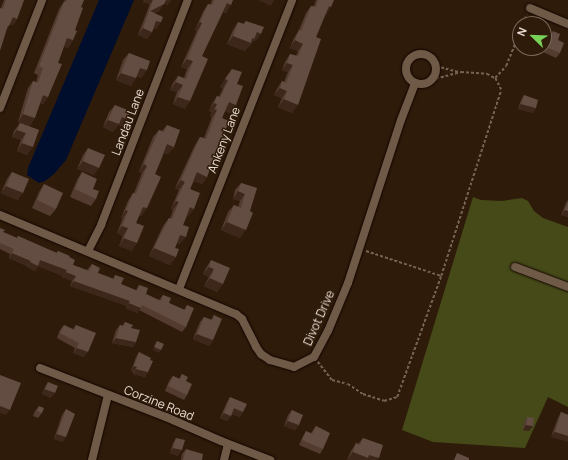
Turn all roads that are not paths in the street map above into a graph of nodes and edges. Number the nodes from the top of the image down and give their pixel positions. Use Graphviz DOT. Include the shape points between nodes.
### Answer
graph roads {
  1 [pos="42,0"];
  2 [pos="188,0"];
  3 [pos="292,0"];
  4 [pos="530,8"];
  5 [pos="568,24"];
  6 [pos="416,83"];
  7 [pos="0,108"];
  8 [pos="0,215"];
  9 [pos="88,251"];
  10 [pos="515,267"];
  11 [pos="568,286"];
  12 [pos="179,289"];
  13 [pos="40,368"];
  14 [pos="108,395"];
  15 [pos="228,444"];
  16 [pos="92,460"];
  17 [pos="224,460"];
  18 [pos="270,460"];
  1 -- 7 [label="street"];
  2 -- 9 [label="street, Landau Lane" via="101,225"];
  3 -- 12 [label="street, Ankeny Lane"];
  4 -- 5 [label="street"];
  6 -- 6 [label="street" via="422,84 431,80 436,71 436,66 425,54 411,58 407,66 408,76"];
  6 -- 12 [label="street, Divot Drive" via="401,120 348,283 314,358 294,367 270,360 256,347 242,319 236,314"];
  8 -- 9 [label="street, Divot Drive"];
  9 -- 12 [label="street, Divot Drive"];
  10 -- 11 [label="street"];
  13 -- 14 [label="street, Corzine Road"];
  14 -- 15 [label="street, Corzine Road"];
  14 -- 16 [label="street"];
  15 -- 17 [label="street"];
  15 -- 18 [label="street, Corzine Road"];
}
